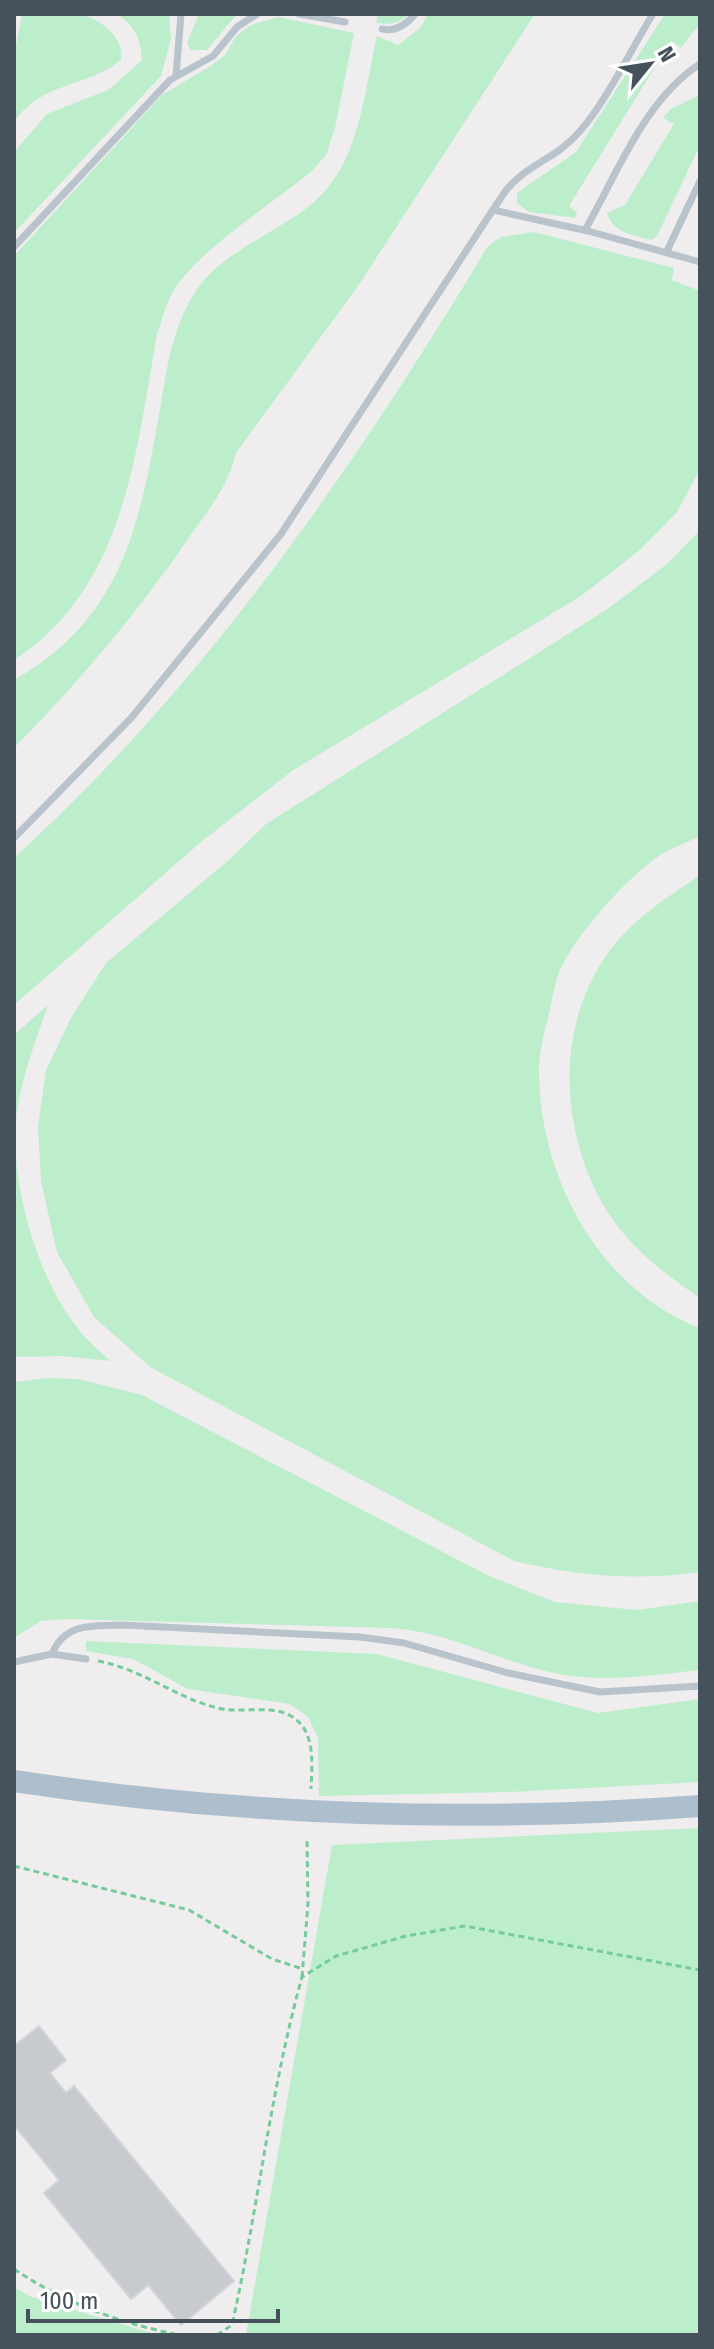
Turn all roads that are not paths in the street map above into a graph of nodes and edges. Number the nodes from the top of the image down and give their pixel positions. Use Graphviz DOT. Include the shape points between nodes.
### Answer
graph roads {
  1 [pos="181,14"];
  2 [pos="257,14"];
  3 [pos="299,14"];
  4 [pos="415,14"];
  5 [pos="653,14"];
  6 [pos="345,22"];
  7 [pos="382,29"];
  8 [pos="700,64"];
  9 [pos="176,76"];
  10 [pos="700,181"];
  11 [pos="493,210"];
  12 [pos="585,230"];
  13 [pos="14,247"];
  14 [pos="667,251"];
  15 [pos="700,262"];
  16 [pos="14,838"];
  17 [pos="52,1654"];
  18 [pos="86,1659"];
  19 [pos="14,1662"];
  20 [pos="700,1686"];
  21 [pos="14,1781"];
  22 [pos="700,1806"];
  1 -- 9 [label="lane"];
  2 -- 9 [label="lane" via="237,27 213,56"];
  3 -- 6 [label="lane"];
  4 -- 7 [label="lane" via="407,24"];
  5 -- 11 [label="lane" via="583,129 562,150 520,172"];
  8 -- 12 [label="lane" via="680,77 653,111"];
  9 -- 13 [label="lane"];
  10 -- 14 [label="lane"];
  11 -- 12 [label="lane"];
  11 -- 16 [label="lane" via="281,534 132,717"];
  12 -- 14 [label="lane"];
  14 -- 15 [label="lane"];
  17 -- 18 [label="lane"];
  17 -- 19 [label="lane"];
  17 -- 20 [label="lane" via="70,1630 123,1625 404,1643 600,1692"];
  21 -- 22 [label="main road" via="357,1812 534,1813"];
}
